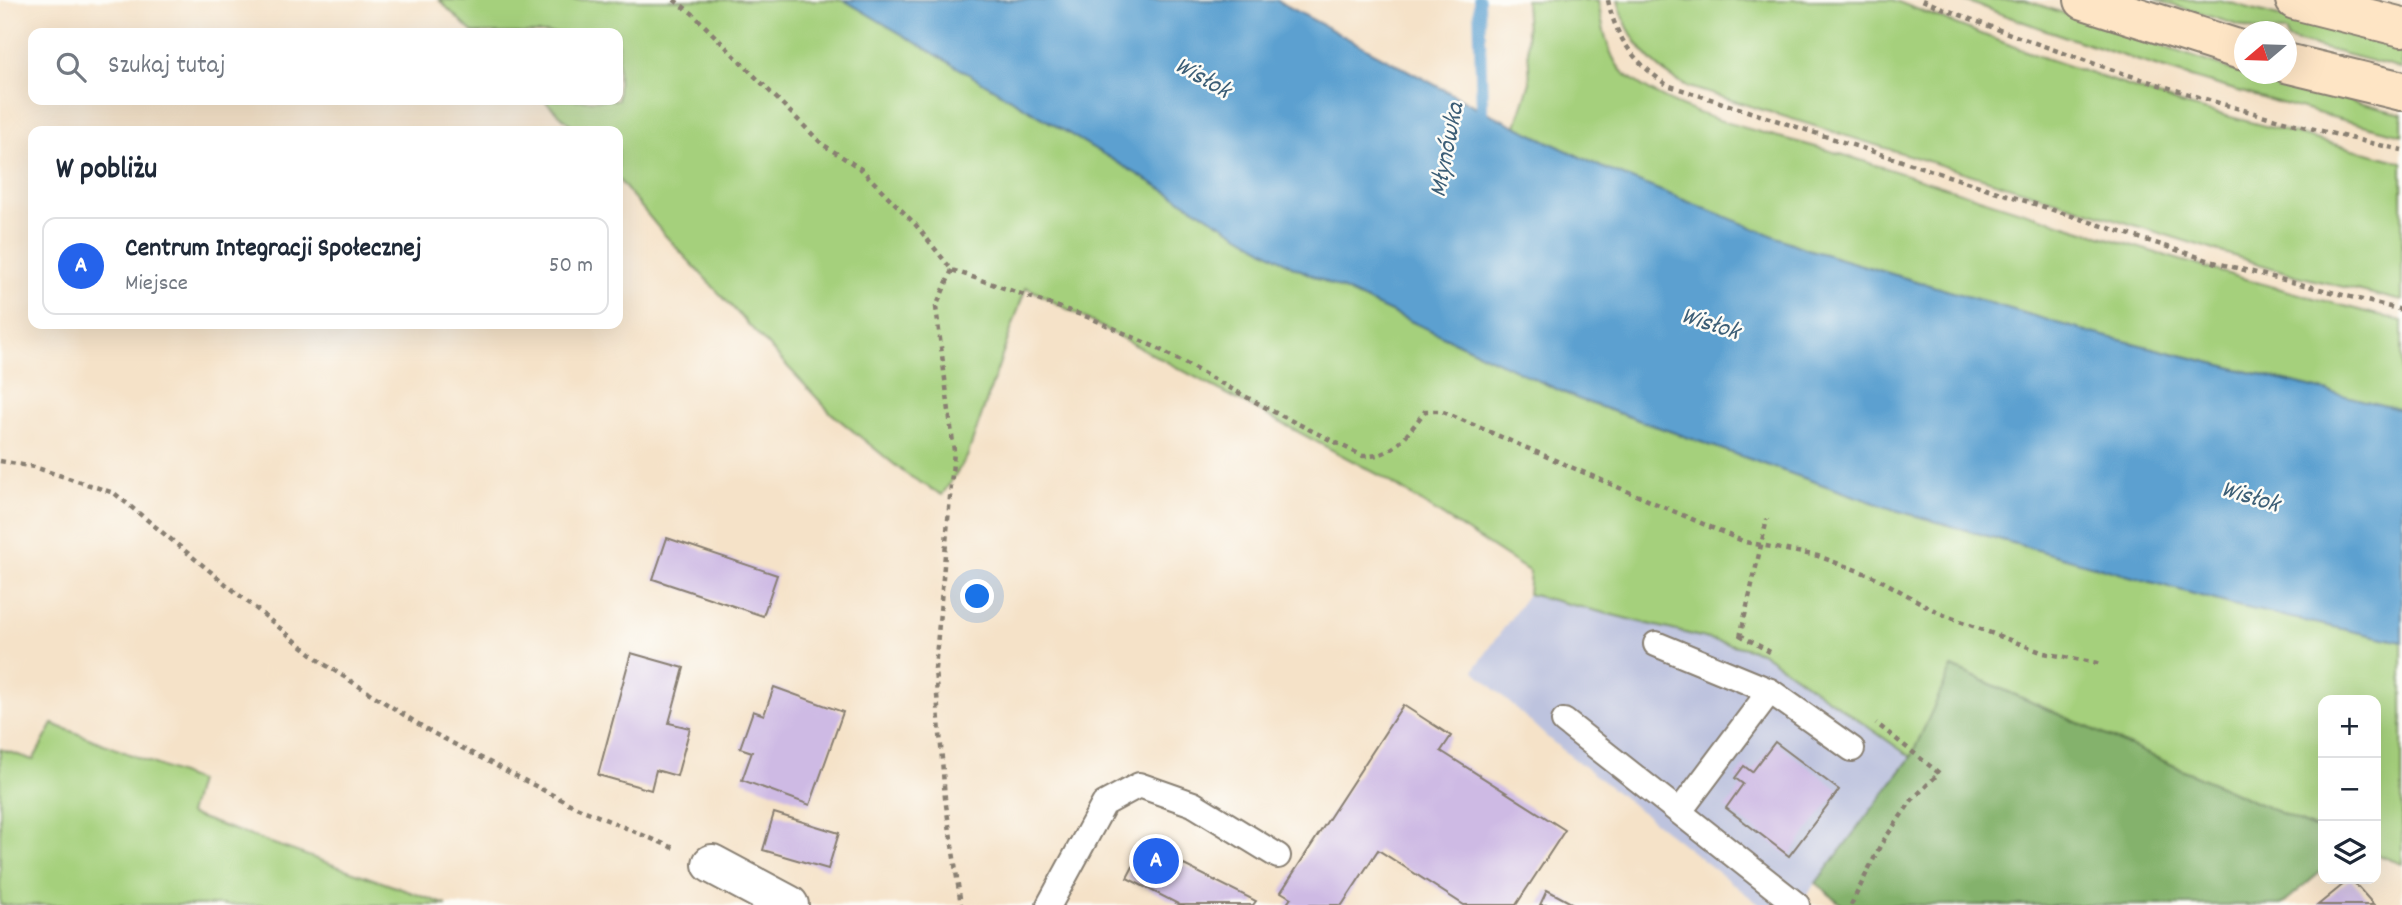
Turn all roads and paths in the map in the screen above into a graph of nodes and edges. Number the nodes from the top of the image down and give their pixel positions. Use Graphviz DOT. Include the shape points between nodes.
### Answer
graph roads {
  1 [pos="674,0"];
  2 [pos="1608,0"];
  3 [pos="1922,0"];
  4 [pos="2084,0"];
  5 [pos="2295,0"];
  6 [pos="2402,27"];
  7 [pos="2234,48"];
  8 [pos="2297,65"];
  9 [pos="2402,91"];
  10 [pos="2402,150"];
  11 [pos="952,270"];
  12 [pos="2402,310"];
  13 [pos="0,461"];
  14 [pos="1767,519"];
  15 [pos="1760,547"];
  16 [pos="1740,635"];
  17 [pos="1656,644"];
  18 [pos="2103,664"];
  19 [pos="1770,691"];
  20 [pos="1564,721"];
  21 [pos="1852,749"];
  22 [pos="1680,811"];
  23 [pos="1278,856"];
  24 [pos="712,864"];
  25 [pos="789,905"];
  26 [pos="961,905"];
  27 [pos="1049,905"];
  28 [pos="1797,905"];
  1 -- 11 [label="path" via="822,144 861,169"];
  2 -- 12 [label="path" via="1622,43 1635,60 1667,85 2217,263"];
  3 -- 10 [label="path" via="2164,86"];
  4 -- 7 [label="main road"];
  5 -- 6 [label="main road"];
  8 -- 9 [label="main road"];
  11 -- 15 [label="path" via="1093,319 1363,456 1391,452 1425,411 1441,411"];
  11 -- 26 [label="path" via="936,307 954,451 935,669 945,798"];
  13 -- 24 [label="path" via="114,493 324,664 431,732 576,807"];
  14 -- 15 [label="path"];
  15 -- 16 [label="path"];
  15 -- 18 [label="path" via="1818,556 1875,577 1941,614 2044,653"];
  17 -- 19 [label="lane"];
  19 -- 21 [label="lane"];
  19 -- 22 [label="lane"];
  20 -- 22 [label="lane"];
  22 -- 28 [label="lane"];
  23 -- 27 [label="lane" via="1193,804 1139,785 1104,804"];
  24 -- 25 [label="street"];
}
